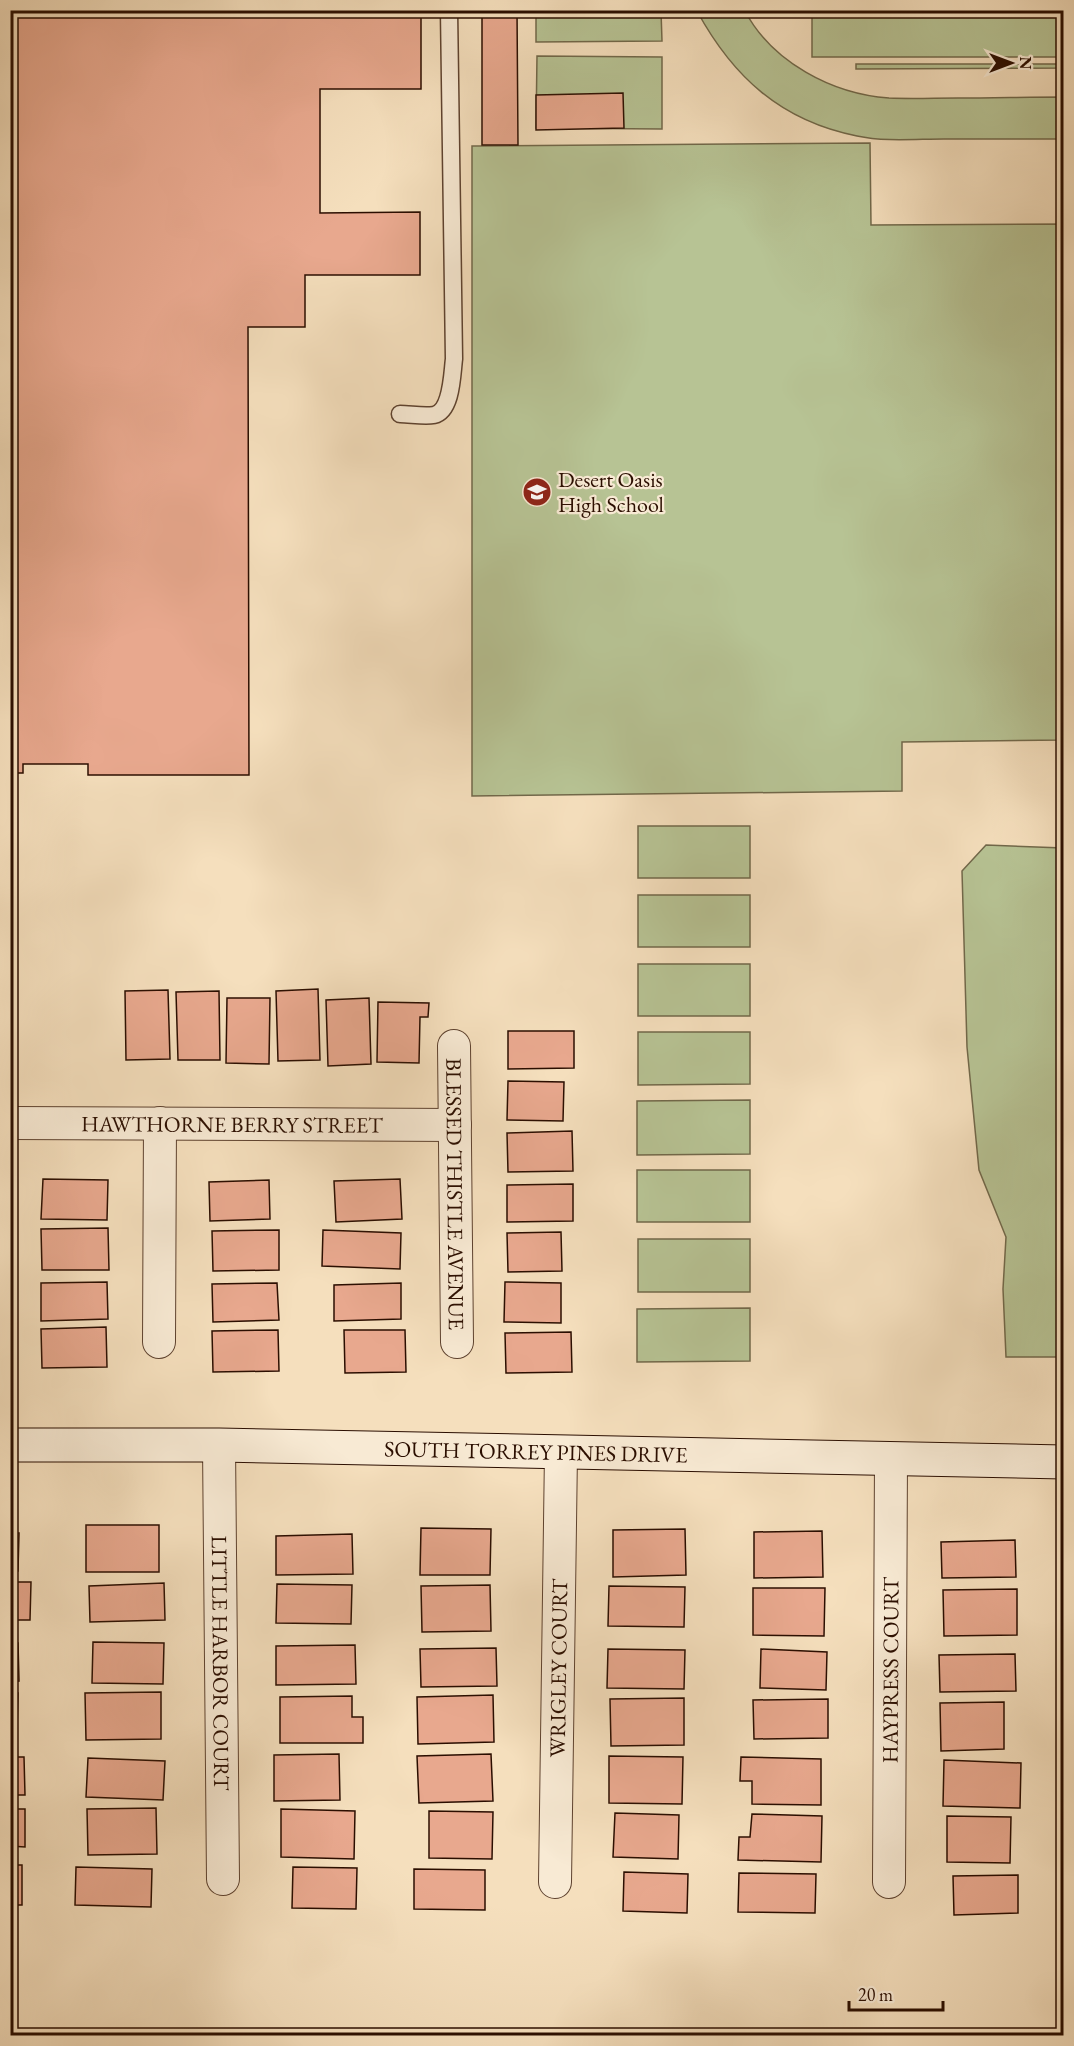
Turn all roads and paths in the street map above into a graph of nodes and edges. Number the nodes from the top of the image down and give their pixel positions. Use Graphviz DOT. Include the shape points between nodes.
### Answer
graph roads {
  1 [pos="449,10"];
  2 [pos="400,414"];
  3 [pos="454,1046"];
  4 [pos="10,1123"];
  5 [pos="160,1123"];
  6 [pos="455,1125"];
  7 [pos="159,1342"];
  8 [pos="457,1342"];
  9 [pos="10,1445"];
  10 [pos="219,1445"];
  11 [pos="561,1452"];
  12 [pos="891,1459"];
  13 [pos="1064,1462"];
  14 [pos="223,1879"];
  15 [pos="555,1882"];
  16 [pos="889,1882"];
  1 -- 2 [label="lane" via="454,359 443,409 434,415"];
  3 -- 6 [label="street, BLESSED THISTLE AVENUE"];
  4 -- 5 [label="street, HAWTHORNE BERRY STREET"];
  5 -- 6 [label="street, HAWTHORNE BERRY STREET"];
  5 -- 7 [label="street"];
  6 -- 8 [label="street, BLESSED THISTLE AVENUE"];
  9 -- 10 [label="street, SOUTH TORREY PINES DRIVE"];
  10 -- 11 [label="street, SOUTH TORREY PINES DRIVE"];
  10 -- 14 [label="street, LITTLE HARBOR COURT"];
  11 -- 12 [label="street, SOUTH TORREY PINES DRIVE"];
  11 -- 15 [label="street, WRIGLEY COURT"];
  12 -- 13 [label="street, SOUTH TORREY PINES DRIVE"];
  12 -- 16 [label="street, HAYPRESS COURT"];
}
